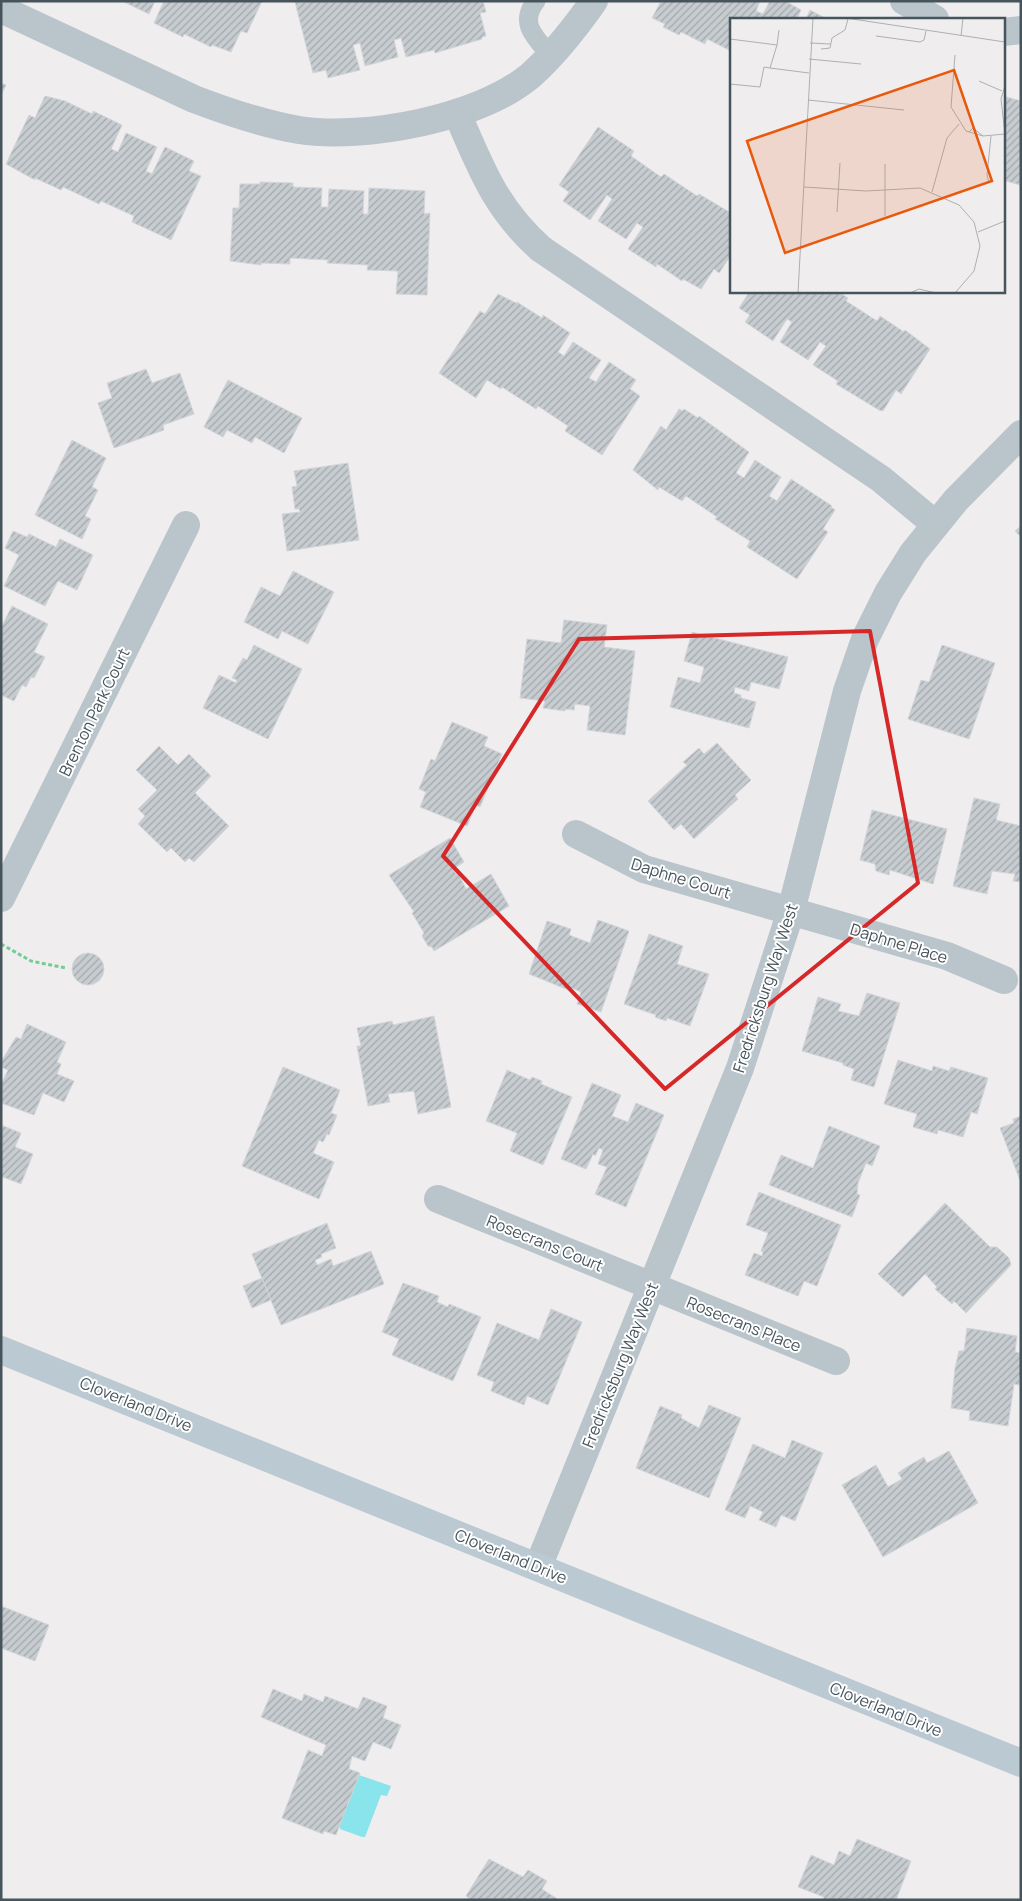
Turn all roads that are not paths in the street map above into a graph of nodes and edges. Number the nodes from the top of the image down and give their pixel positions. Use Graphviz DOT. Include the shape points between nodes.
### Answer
graph roads {
  1 [pos="536,1"];
  2 [pos="594,1"];
  3 [pos="904,1"];
  4 [pos="1,9"];
  5 [pos="932,18"];
  6 [pos="1021,30"];
  7 [pos="1004,32"];
  8 [pos="551,56"];
  9 [pos="457,113"];
  10 [pos="1021,434"];
  11 [pos="935,524"];
  12 [pos="186,525"];
  13 [pos="576,834"];
  14 [pos="1,898"];
  15 [pos="791,911"];
  16 [pos="1004,980"];
  17 [pos="438,1199"];
  18 [pos="651,1286"];
  19 [pos="1,1350"];
  20 [pos="836,1361"];
  21 [pos="538,1567"];
  22 [pos="1021,1763"];
  1 -- 8 [label="lane" via="529,12 529,24 533,35"];
  2 -- 8 [label="street"];
  3 -- 5 [label="street"];
  4 -- 9 [label="street" via="194,99 248,118 298,130 342,133"];
  6 -- 7 [label="street"];
  8 -- 9 [label="street" via="507,91"];
  9 -- 11 [label="street" via="500,205 541,249 881,479"];
  10 -- 11 [label="street, Fredricksburg Way West"];
  11 -- 15 [label="street, Fredricksburg Way West" via="888,593 865,639 847,691"];
  12 -- 14 [label="street, Brenton Park Court"];
  13 -- 15 [label="street, Daphne Court" via="644,870"];
  15 -- 16 [label="street, Daphne Place" via="947,956"];
  15 -- 18 [label="street, Fredricksburg Way West" via="740,1068"];
  17 -- 18 [label="street, Rosecrans Court"];
  18 -- 20 [label="street, Rosecrans Place"];
  18 -- 21 [label="street, Fredricksburg Way West"];
  19 -- 21 [label="street, Cloverland Drive"];
  21 -- 22 [label="street, Cloverland Drive"];
}
